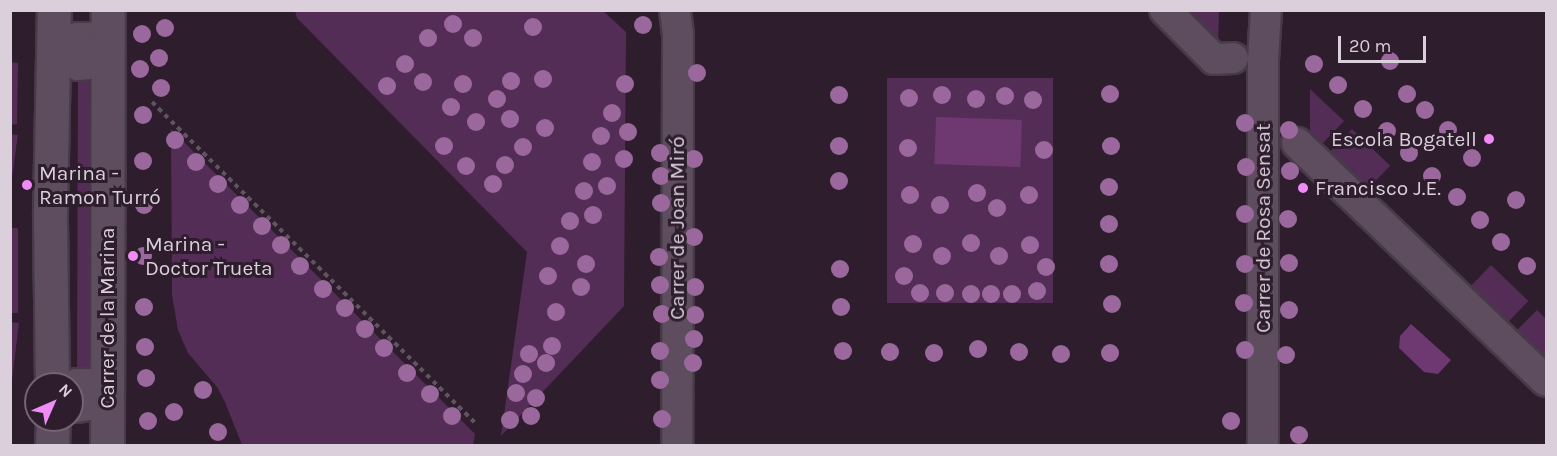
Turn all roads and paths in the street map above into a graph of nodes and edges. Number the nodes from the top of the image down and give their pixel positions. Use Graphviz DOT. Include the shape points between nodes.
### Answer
graph roads {
  1 [pos="54,10"];
  2 [pos="108,10"];
  3 [pos="675,10"];
  4 [pos="1165,10"];
  5 [pos="1266,10"];
  6 [pos="1233,58"];
  7 [pos="152,102"];
  8 [pos="1297,142"];
  9 [pos="52,372"];
  10 [pos="1546,381"];
  11 [pos="477,425"];
  12 [pos="106,446"];
  13 [pos="677,446"];
  14 [pos="1263,446"];
  1 -- 9 [label="street"];
  2 -- 12 [label="street, Carrer de la Marina"];
  3 -- 13 [label="street, Carrer de Joan Miró"];
  4 -- 6 [label="street" via="1214,59"];
  5 -- 14 [label="street, Carrer de Rosa Sensat"];
  7 -- 11 [label="path"];
  8 -- 10 [label="street"];
}
